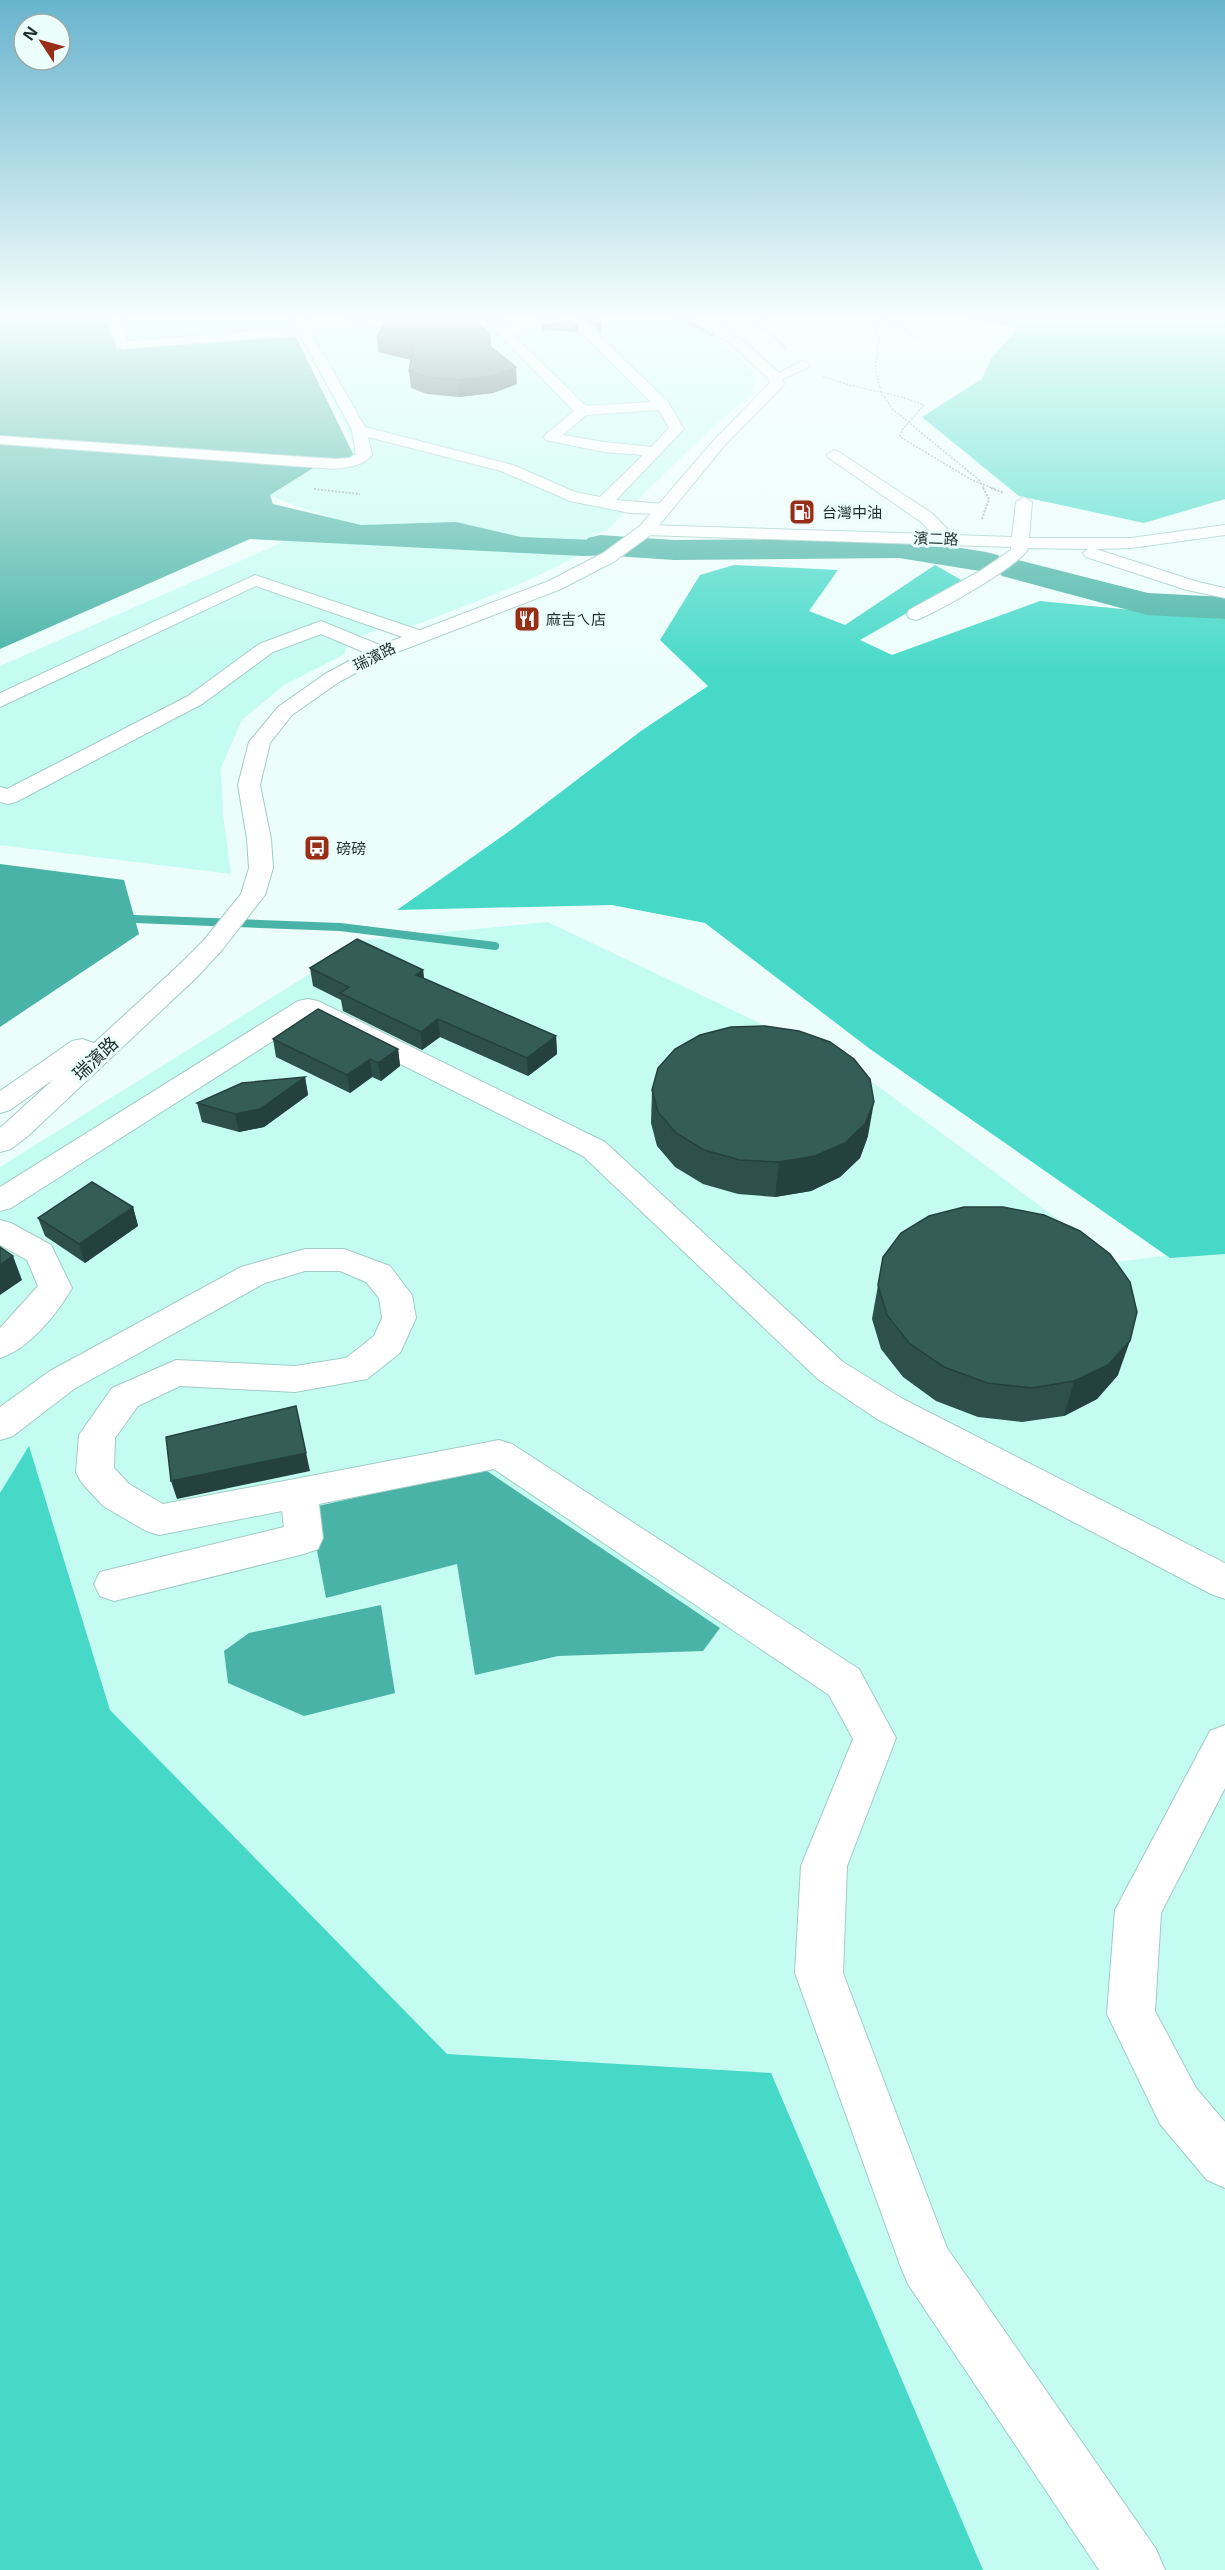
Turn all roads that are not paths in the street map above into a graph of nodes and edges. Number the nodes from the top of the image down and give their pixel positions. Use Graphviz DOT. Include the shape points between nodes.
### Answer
graph roads {
  1 [pos="360,434"];
  2 [pos="374,434"];
  3 [pos="555,434"];
  4 [pos="672,434"];
  5 [pos="728,434"];
  6 [pos="0,440"];
  7 [pos="654,452"];
  8 [pos="834,455"];
  9 [pos="1024,502"];
  10 [pos="603,503"];
  11 [pos="664,509"];
  12 [pos="1225,531"];
  13 [pos="640,535"];
  14 [pos="947,539"];
  15 [pos="1160,540"];
  16 [pos="1020,541"];
  17 [pos="1068,544"];
  18 [pos="1193,586"];
  19 [pos="1225,593"];
  20 [pos="916,614"];
  21 [pos="417,636"];
  22 [pos="380,652"];
  23 [pos="0,701"];
  24 [pos="0,794"];
  25 [pos="188,971"];
  26 [pos="0,1104"];
  27 [pos="0,1142"];
  28 [pos="0,1201"];
  29 [pos="0,1231"];
  30 [pos="0,1345"];
  31 [pos="0,1426"];
  32 [pos="299,1493"];
  33 [pos="1225,1582"];
  34 [pos="114,1584"];
  35 [pos="1225,1745"];
  36 [pos="1225,2162"];
  37 [pos="1135,2570"];
  1 -- 6 [label="main road" via="364,455 360,460 335,464"];
  2 -- 10 [label="main road" via="507,468 570,496"];
  3 -- 7 [label="main road" via="551,437"];
  4 -- 7 [label="main road"];
  5 -- 11 [label="main road, 瑞濱路"];
  7 -- 10 [label="main road"];
  8 -- 14 [label="main road" via="927,518"];
  9 -- 16 [label="main road"];
  10 -- 11 [label="main road"];
  11 -- 13 [label="main road, 瑞濱路"];
  12 -- 15 [label="main road, 濱二路"];
  13 -- 14 [label="main road, 濱二路"];
  13 -- 21 [label="main road, 瑞濱路" via="609,557 555,585"];
  14 -- 16 [label="main road, 濱二路"];
  15 -- 17 [label="main road, 濱二路"];
  15 -- 18 [label="main road"];
  16 -- 17 [label="main road, 濱二路"];
  16 -- 20 [label="main road" via="1019,552"];
  17 -- 18 [label="main road"];
  18 -- 19 [label="main road"];
  21 -- 22 [label="main road, 瑞濱路"];
  21 -- 23 [label="main road" via="255,580"];
  22 -- 24 [label="main road" via="321,627 266,648 195,700 8,797"];
  22 -- 25 [label="main road, 瑞濱路" via="332,678 285,711 260,742 249,785 261,868 253,895"];
  25 -- 26 [label="main road, 瑞濱路"];
  25 -- 27 [label="main road, 瑞濱路"];
  28 -- 33 [label="main road" via="308,1006 594,1149 831,1371 890,1409"];
  29 -- 30 [label="main road" via="40,1253 55,1288 17,1333"];
  31 -- 32 [label="main road" via="62,1380 253,1275 305,1260 344,1260 378,1274 395,1294 399,1318 388,1344 355,1370 295,1379 177,1373 125,1397 97,1434 95,1473 116,1495 159,1520"];
  32 -- 34 [label="main road" via="304,1538"];
  32 -- 37 [label="main road" via="499,1454 844,1682 875,1738 824,1866 819,1973 927,2265"];
  35 -- 36 [label="main road" via="1138,1910 1131,2014 1178,2106"];
}
